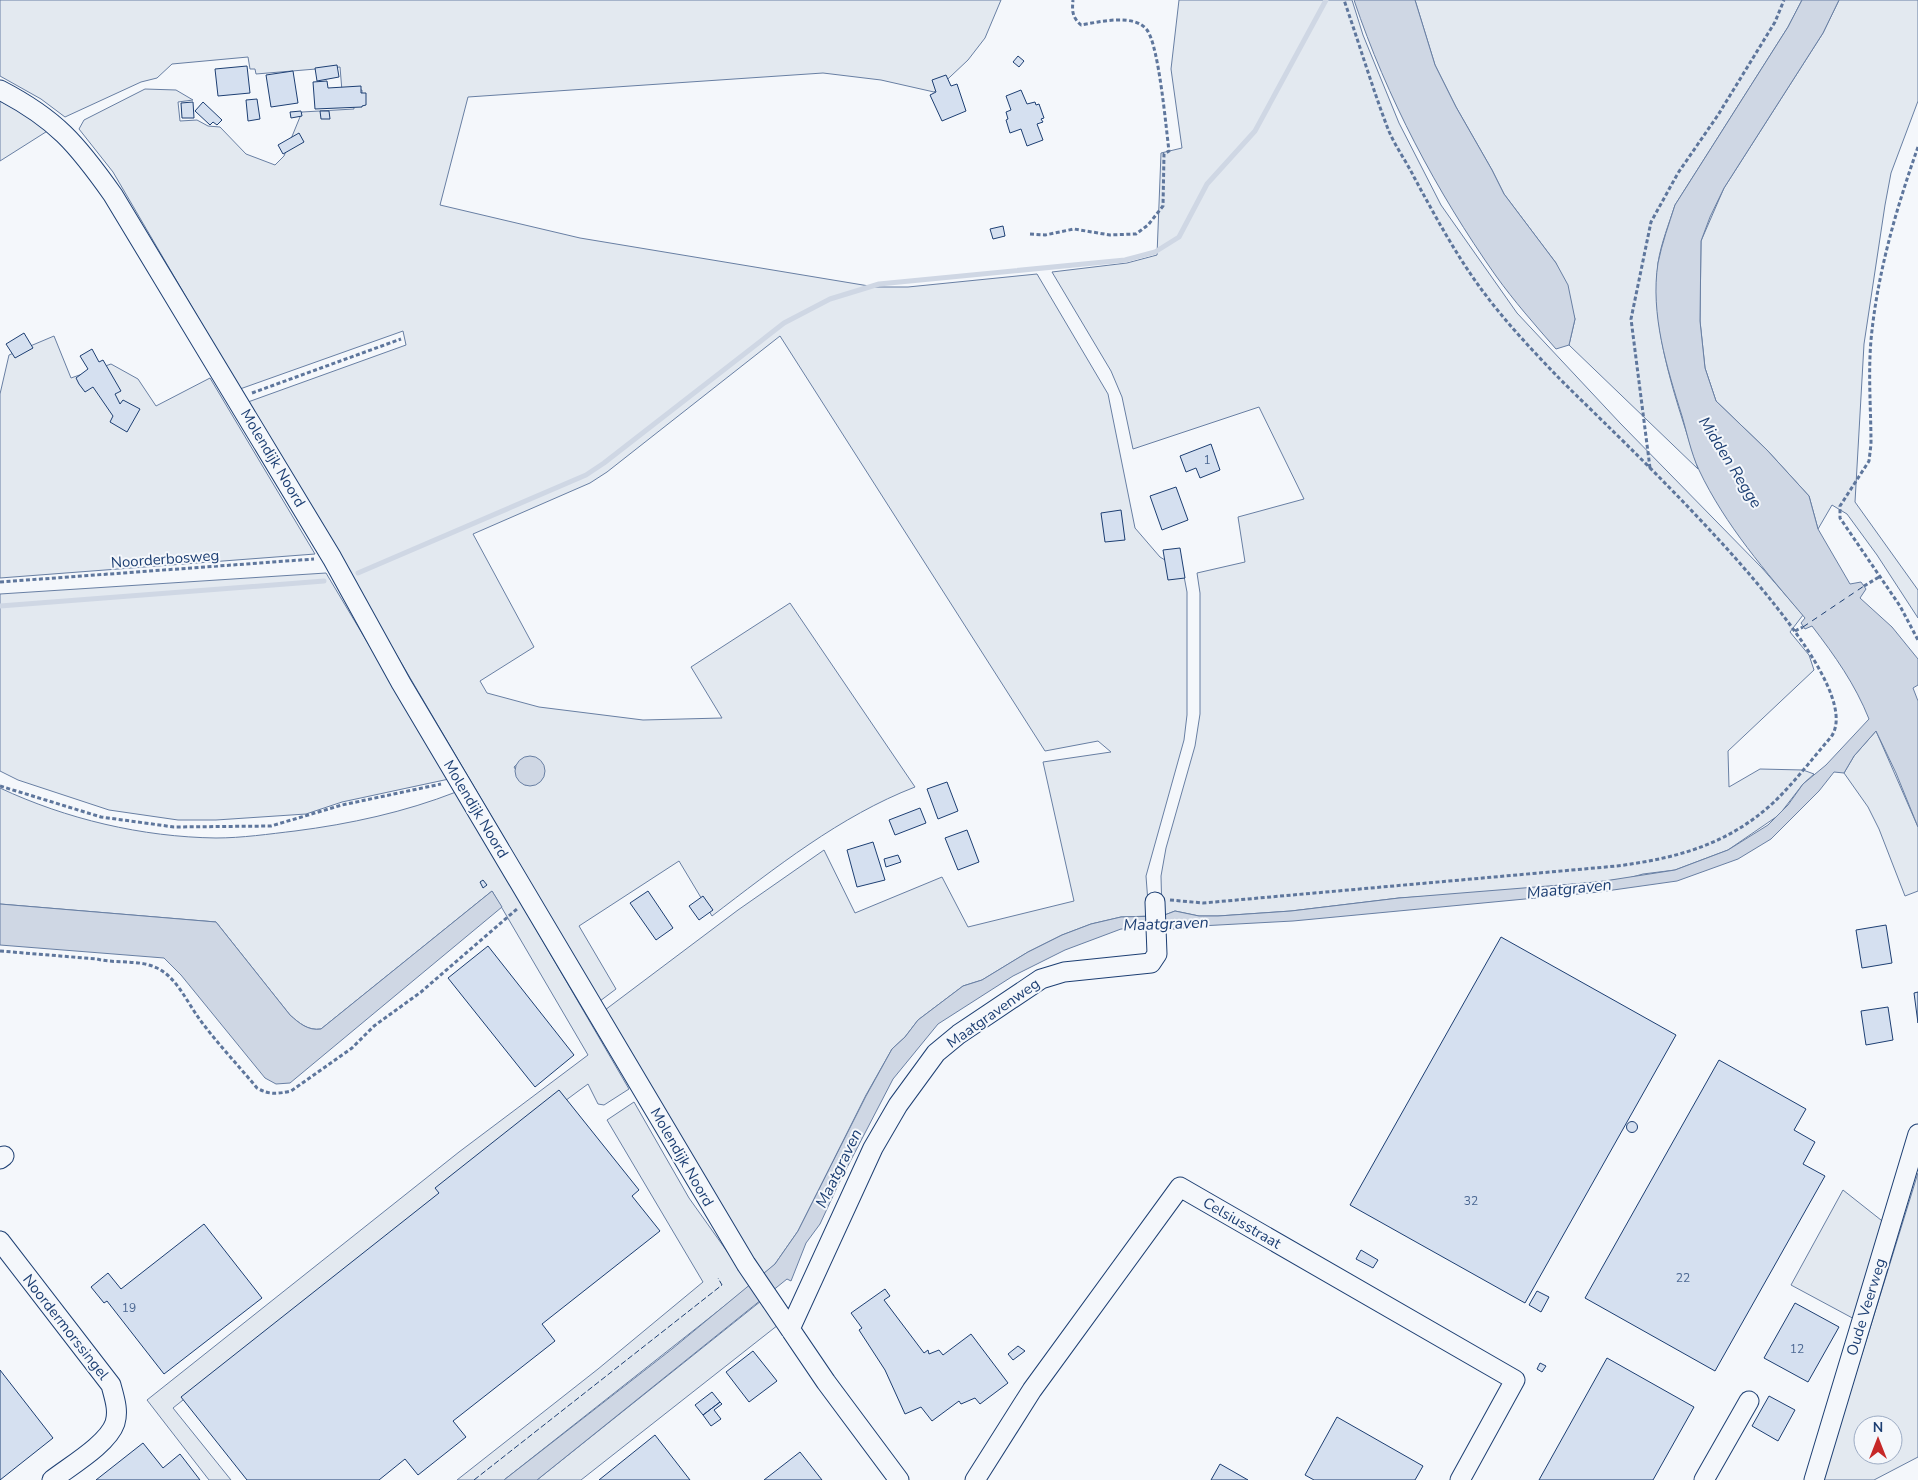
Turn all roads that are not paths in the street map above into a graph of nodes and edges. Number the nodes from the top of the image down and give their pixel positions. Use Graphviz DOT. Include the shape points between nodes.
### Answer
graph roads {
  1 [pos="0,90"];
  2 [pos="1155,907"];
  3 [pos="1918,1134"];
  4 [pos="0,1241"];
  5 [pos="790,1329"];
  6 [pos="1749,1401"];
  7 [pos="52,1480"];
  8 [pos="899,1480"];
  9 [pos="975,1480"];
  10 [pos="1460,1480"];
  11 [pos="1704,1480"];
  12 [pos="1814,1480"];
  1 -- 5 [label="street, Molendijk Noord" via="30,106 63,131 114,195 332,558 401,684 528,898 753,1275"];
  2 -- 5 [label="street, Maatgravenweg" via="1157,954 1151,963 1064,972 1041,979 936,1053 898,1105 873,1148"];
  3 -- 12 [label="street, Oude Veerweg"];
  4 -- 7 [label="street, Noordermorssingel" via="111,1385 116,1404 115,1423 104,1440"];
  5 -- 8 [label="street, Molendijk Noord"];
  6 -- 11 [label="street"];
  9 -- 10 [label="street, Celsiusstraat" via="1032,1390 1180,1187 1515,1380"];
}
